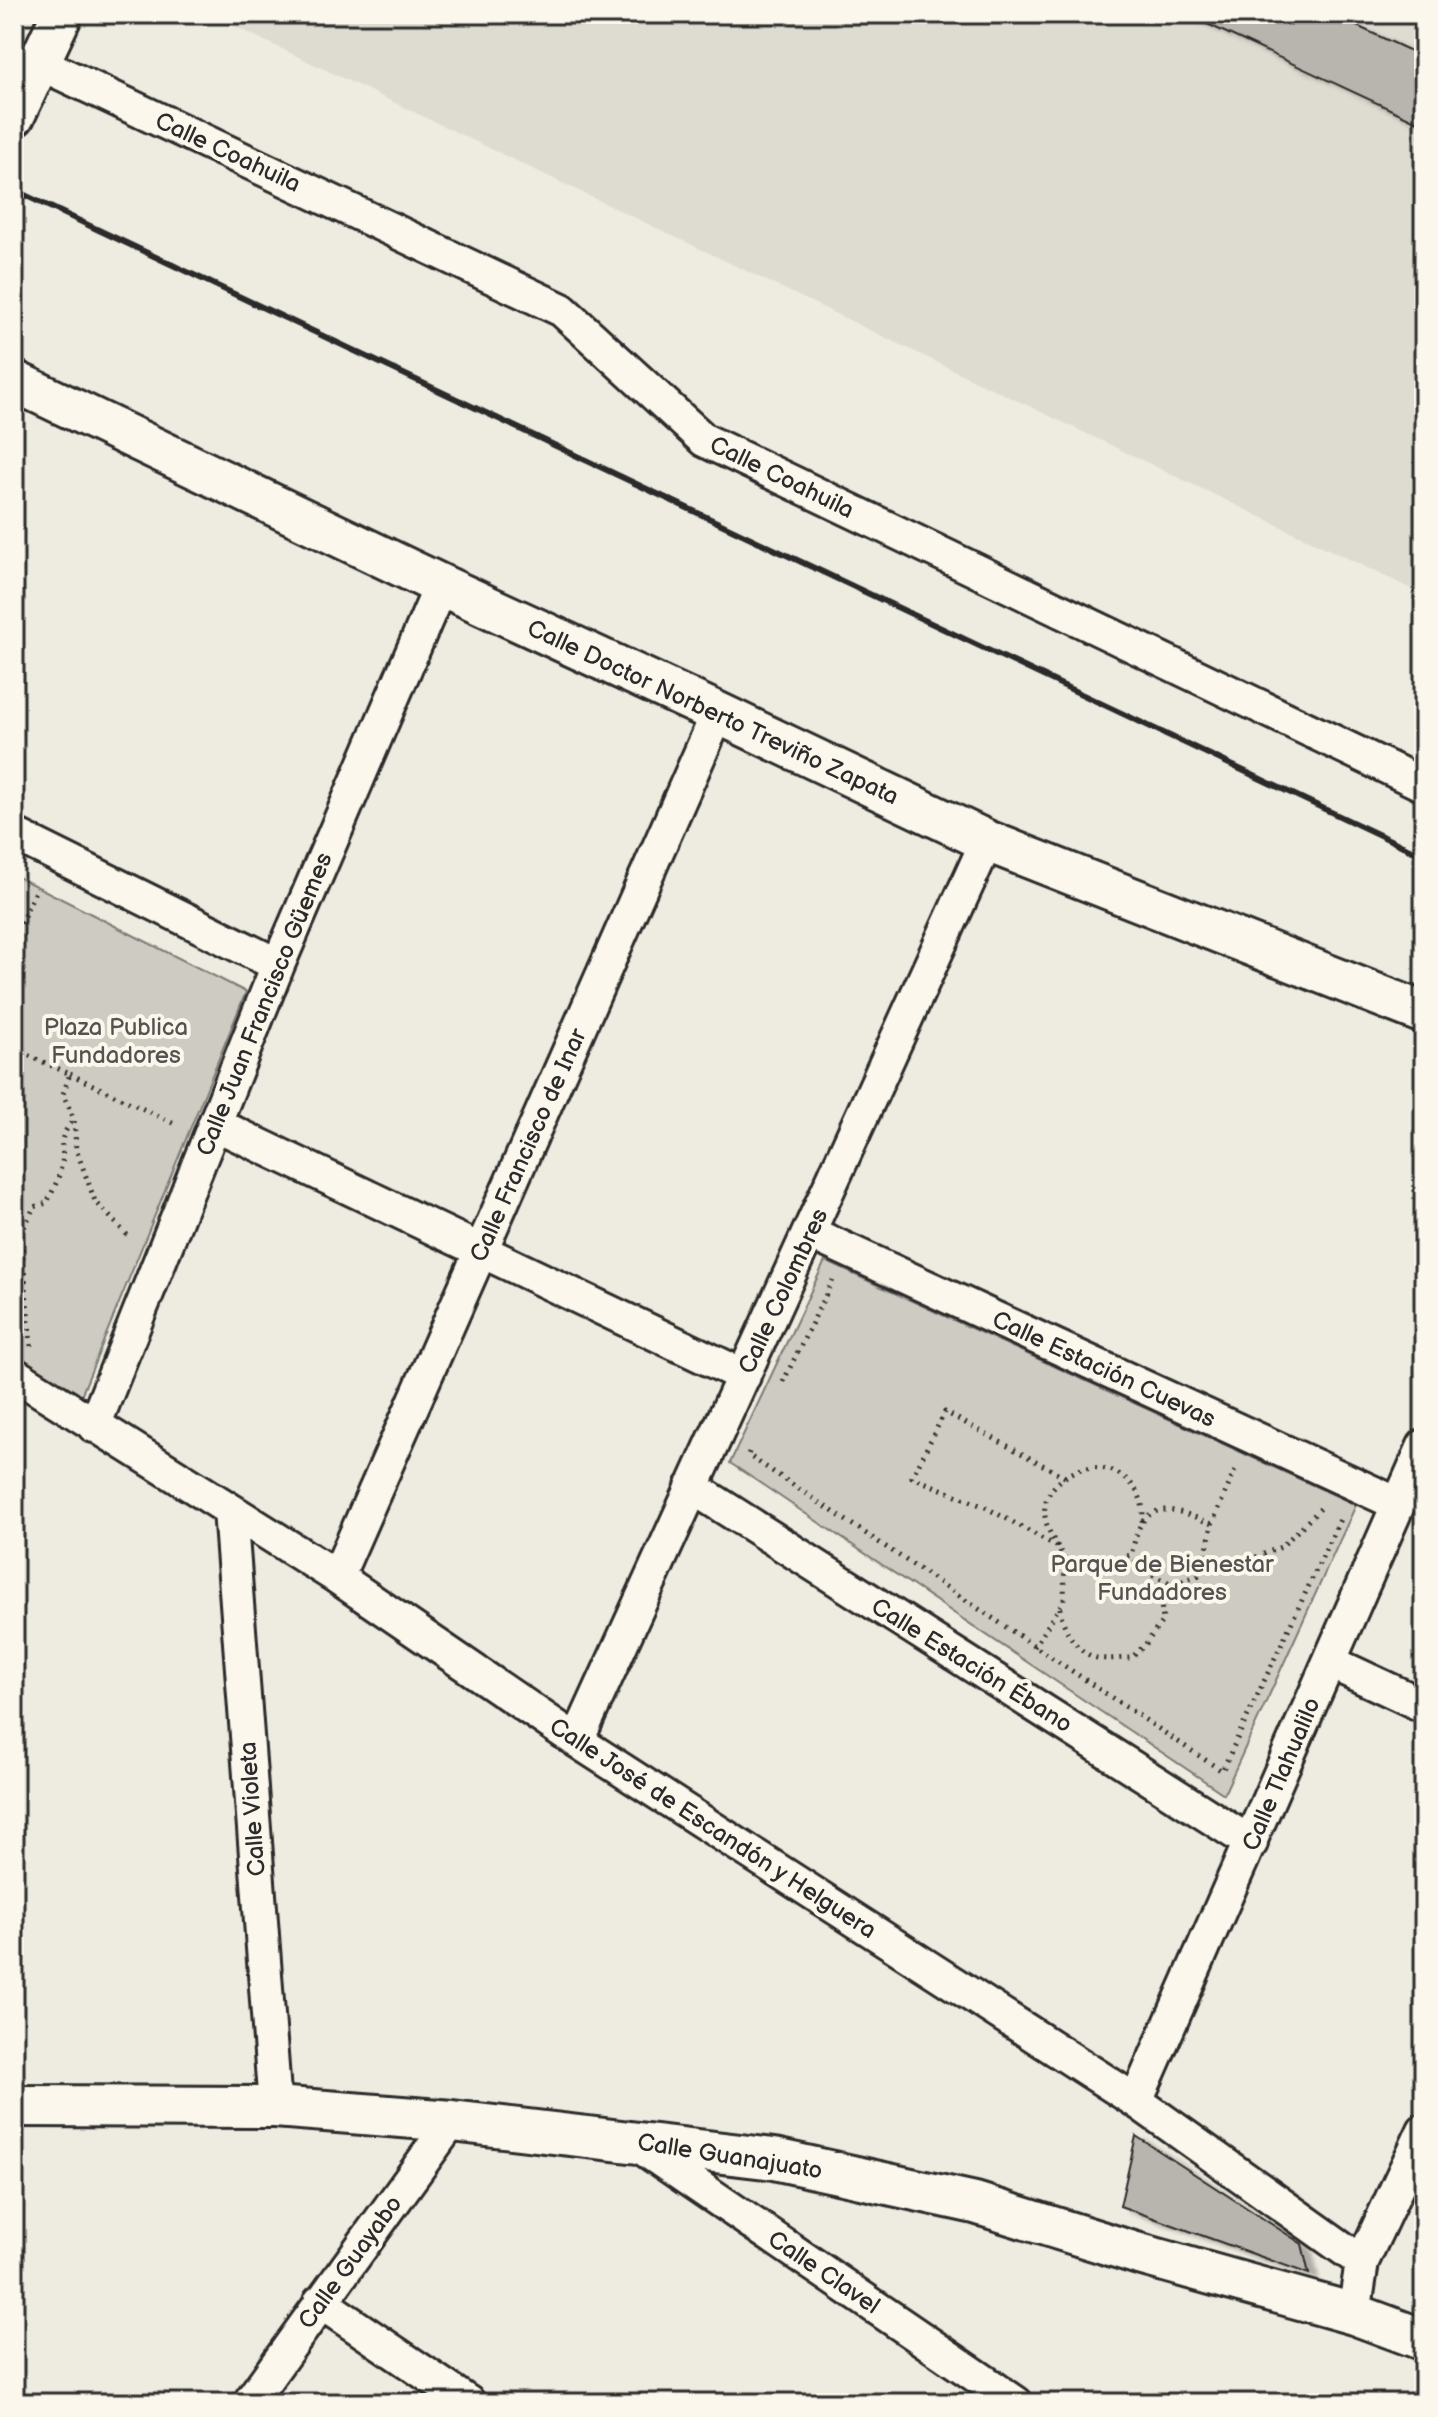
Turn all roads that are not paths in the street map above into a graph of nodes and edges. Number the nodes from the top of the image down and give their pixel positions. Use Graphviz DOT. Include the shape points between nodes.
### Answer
graph roads {
  1 [pos="62,14"];
  2 [pos="39,63"];
  3 [pos="14,116"];
  4 [pos="14,381"];
  5 [pos="441,585"];
  6 [pos="718,713"];
  7 [pos="1424,785"];
  8 [pos="14,834"];
  9 [pos="987,841"];
  10 [pos="278,965"];
  11 [pos="1424,1013"];
  12 [pos="199,1126"];
  13 [pos="810,1233"];
  14 [pos="481,1251"];
  15 [pos="18,1361"];
  16 [pos="744,1376"];
  17 [pos="94,1426"];
  18 [pos="1424,1446"];
  19 [pos="692,1487"];
  20 [pos="1398,1504"];
  21 [pos="230,1510"];
  22 [pos="337,1577"];
  23 [pos="1330,1662"];
  24 [pos="1424,1706"];
  25 [pos="577,1741"];
  26 [pos="1251,1843"];
  27 [pos="1136,2101"];
  28 [pos="14,2106"];
  29 [pos="275,2107"];
  30 [pos="452,2121"];
  31 [pos="1424,2130"];
  32 [pos="632,2141"];
  33 [pos="1362,2262"];
  34 [pos="320,2302"];
  35 [pos="1354,2314"];
  36 [pos="1424,2340"];
  37 [pos="249,2403"];
  38 [pos="469,2403"];
  39 [pos="1016,2403"];
  1 -- 2 [label="street"];
  2 -- 3 [label="street"];
  2 -- 7 [label="street, Calle Coahuila" via="562,310 704,440"];
  4 -- 5 [label="street, Calle Doctor Norberto Treviño Zapata"];
  5 -- 6 [label="street, Calle Doctor Norberto Treviño Zapata"];
  5 -- 10 [label="street, Calle Juan Francisco Güemes"];
  6 -- 9 [label="street, Calle Doctor Norberto Treviño Zapata"];
  6 -- 14 [label="street, Calle Francisco de Inar"];
  8 -- 10 [label="street"];
  9 -- 11 [label="street, Calle Doctor Norberto Treviño Zapata"];
  9 -- 13 [label="street, Calle Colombres"];
  10 -- 12 [label="street, Calle Juan Francisco Güemes"];
  12 -- 14 [label="street"];
  12 -- 17 [label="street, Calle Juan Francisco Güemes"];
  13 -- 16 [label="street, Calle Colombres"];
  13 -- 20 [label="street, Calle Estación Cuevas"];
  14 -- 16 [label="street"];
  14 -- 22 [label="street, Calle Francisco de Inar"];
  15 -- 17 [label="street, Calle José de Escandón y Helguera"];
  16 -- 19 [label="street, Calle Colombres"];
  17 -- 21 [label="street, Calle José de Escandón y Helguera"];
  18 -- 20 [label="street, Calle Tlahualilo"];
  19 -- 25 [label="street, Calle Colombres"];
  19 -- 26 [label="street, Calle Estación Ébano"];
  20 -- 23 [label="street, Calle Tlahualilo"];
  21 -- 22 [label="street, Calle José de Escandón y Helguera"];
  21 -- 29 [label="street, Calle Violeta"];
  22 -- 25 [label="street, Calle José de Escandón y Helguera"];
  23 -- 24 [label="street"];
  23 -- 26 [label="street, Calle Tlahualilo"];
  25 -- 27 [label="street, Calle José de Escandón y Helguera"];
  26 -- 27 [label="street, Calle Tlahualilo"];
  27 -- 33 [label="street, Calle José de Escandón y Helguera"];
  28 -- 29 [label="street, Calle Guanajuato"];
  29 -- 30 [label="street, Calle Guanajuato"];
  30 -- 32 [label="street, Calle Guanajuato"];
  30 -- 34 [label="street, Calle Guayabo"];
  31 -- 33 [label="street"];
  32 -- 35 [label="street, Calle Guanajuato" via="774,2159 975,2203"];
  32 -- 39 [label="street, Calle Clavel"];
  33 -- 35 [label="street"];
  34 -- 37 [label="street, Calle Guayabo"];
  34 -- 38 [label="street"];
  35 -- 36 [label="street, Calle Guanajuato"];
}
